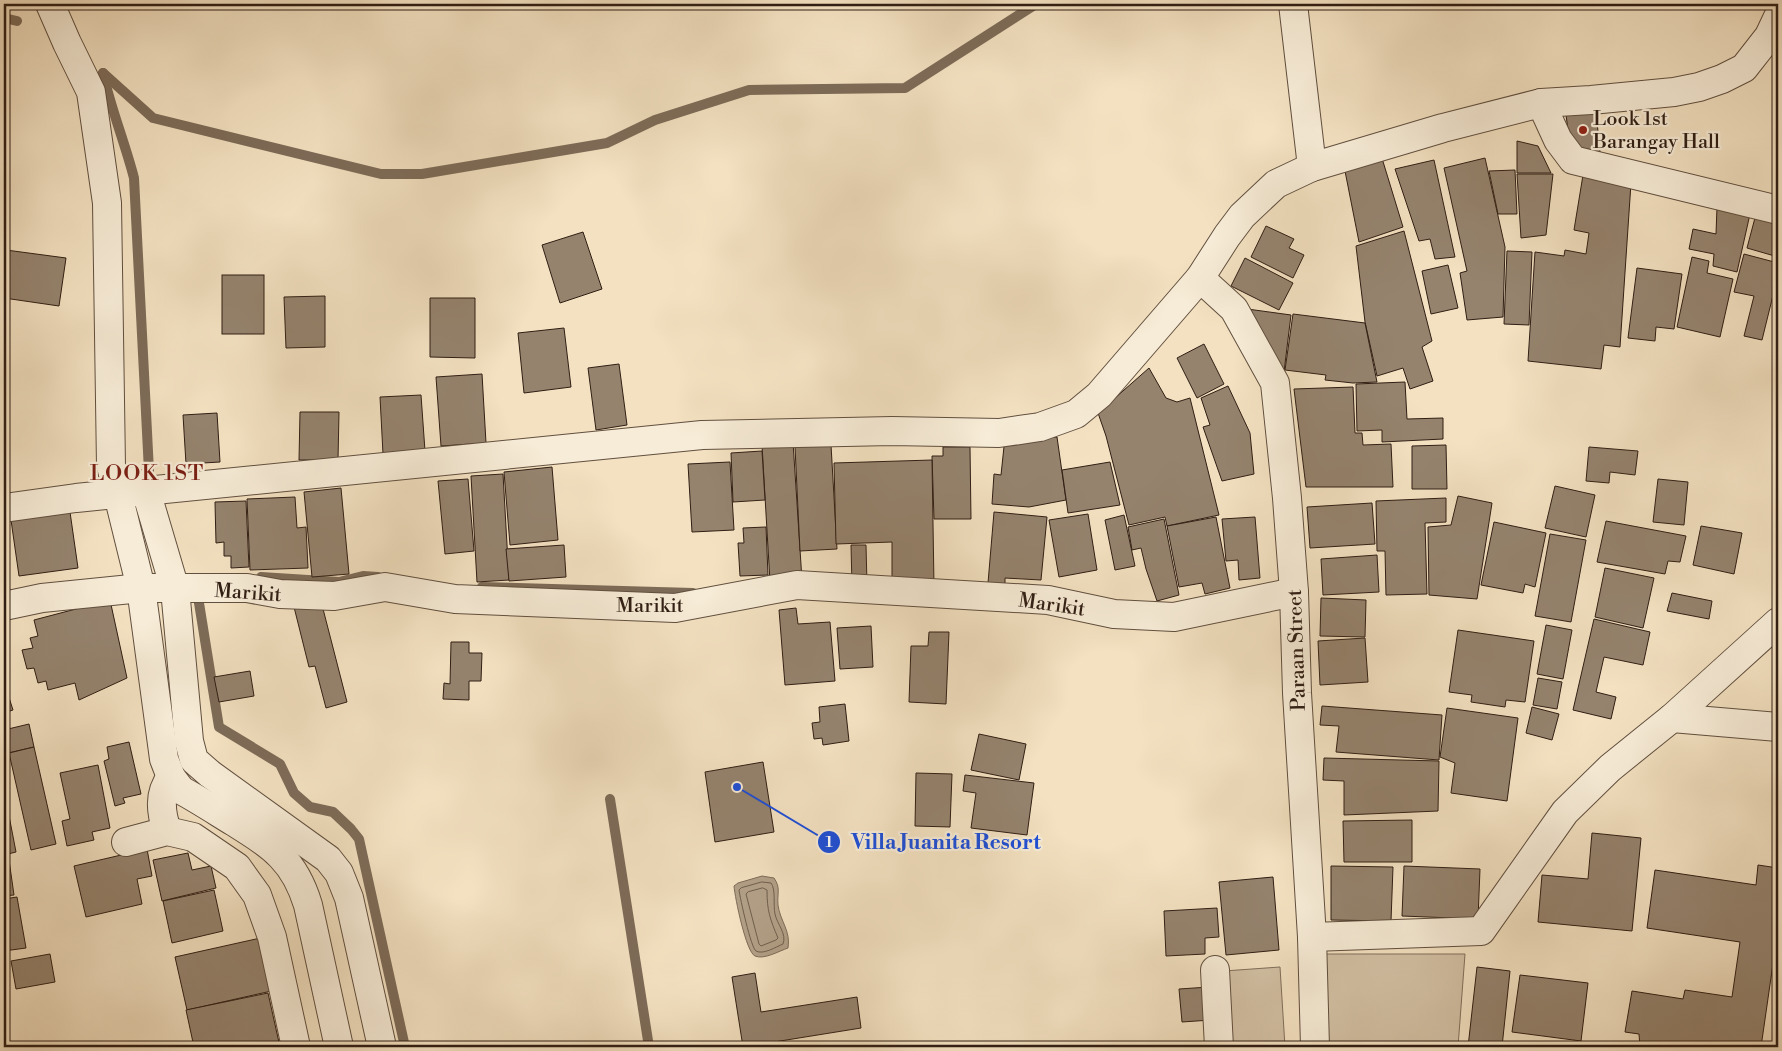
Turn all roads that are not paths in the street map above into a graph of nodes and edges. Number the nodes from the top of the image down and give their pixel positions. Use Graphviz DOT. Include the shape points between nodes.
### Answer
graph roads {
  1 [pos="50,4"];
  2 [pos="1293,4"];
  3 [pos="1778,17"];
  4 [pos="1541,103"];
  5 [pos="1312,167"];
  6 [pos="1778,210"];
  7 [pos="1200,278"];
  8 [pos="111,466"];
  9 [pos="146,491"];
  10 [pos="120,494"];
  11 [pos="4,508"];
  12 [pos="142,588"];
  13 [pos="175,589"];
  14 [pos="1294,592"];
  15 [pos="4,606"];
  16 [pos="1778,622"];
  17 [pos="1672,718"];
  18 [pos="1778,727"];
  19 [pos="171,777"];
  20 [pos="167,832"];
  21 [pos="126,842"];
  22 [pos="1312,937"];
  23 [pos="1215,970"];
  24 [pos="296,1047"];
  25 [pos="339,1047"];
  26 [pos="382,1047"];
  27 [pos="1219,1047"];
  28 [pos="1315,1047"];
  1 -- 8 [label="street" via="91,92 107,203"];
  2 -- 5 [label="street"];
  3 -- 4 [label="street" via="1769,36 1744,68 1699,88"];
  4 -- 5 [label="street"];
  4 -- 6 [label="street" via="1558,140 1574,160"];
  5 -- 7 [label="street" via="1276,184 1242,216"];
  7 -- 9 [label="street" via="1100,395 1076,414 1040,427 999,433 892,431 702,435"];
  7 -- 14 [label="street, Paraan Street" via="1234,309 1275,383"];
  8 -- 9 [label="street"];
  8 -- 10 [label="street"];
  9 -- 10 [label="street"];
  9 -- 13 [label="street"];
  10 -- 11 [label="street"];
  10 -- 12 [label="street"];
  12 -- 13 [label="street, Marikit"];
  12 -- 15 [label="street, Marikit" via="42,598"];
  12 -- 19 [label="street" via="164,759"];
  13 -- 14 [label="street, Marikit" via="247,588 280,594 334,596 385,587 455,599 675,608 797,585 1048,600 1114,614 1174,617"];
  13 -- 26 [label="street" via="194,760 328,859 339,873 349,898"];
  14 -- 22 [label="street, Paraan Street"];
  16 -- 17 [label="street"];
  17 -- 18 [label="street"];
  17 -- 22 [label="street" via="1610,768 1565,812 1482,931"];
  19 -- 20 [label="street" via="162,796 161,814"];
  19 -- 25 [label="street" via="182,790 270,845 289,865 302,886 308,905"];
  20 -- 21 [label="street"];
  20 -- 24 [label="street" via="193,837 238,867 258,895 272,937"];
  22 -- 28 [label="street, Paraan Street"];
  23 -- 27 [label="street"];
}
